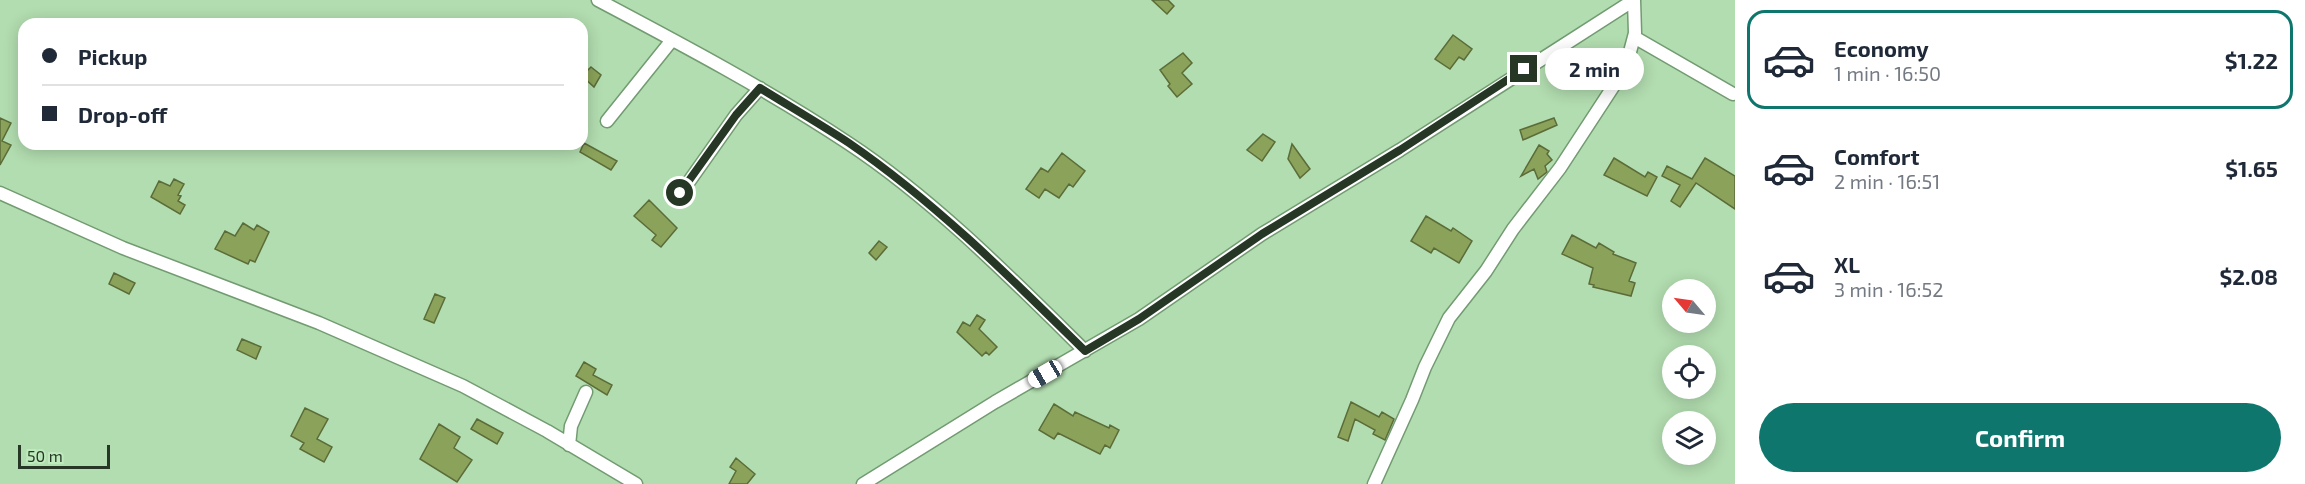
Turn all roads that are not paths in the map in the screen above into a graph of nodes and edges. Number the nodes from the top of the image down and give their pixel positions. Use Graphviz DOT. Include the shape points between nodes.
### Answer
graph roads {
  1 [pos="598,0"];
  2 [pos="1634,0"];
  3 [pos="1634,37"];
  4 [pos="672,40"];
  5 [pos="760,88"];
  6 [pos="1733,94"];
  7 [pos="607,121"];
  8 [pos="0,193"];
  9 [pos="675,200"];
  10 [pos="1085,351"];
  11 [pos="586,392"];
  12 [pos="569,445"];
  13 [pos="636,484"];
  14 [pos="863,484"];
  15 [pos="1374,484"];
  1 -- 4 [label="street"];
  2 -- 3 [label="street"];
  2 -- 10 [label="street" via="1262,234 1139,319"];
  3 -- 6 [label="street"];
  3 -- 15 [label="street" via="1626,67 1607,98 1449,318"];
  4 -- 5 [label="street"];
  4 -- 7 [label="street"];
  5 -- 9 [label="street"];
  5 -- 10 [label="street" via="850,144 918,197 979,249"];
  8 -- 12 [label="street" via="123,248 319,323 463,386"];
  10 -- 14 [label="street"];
  11 -- 12 [label="street" via="571,426"];
  12 -- 13 [label="street"];
}
